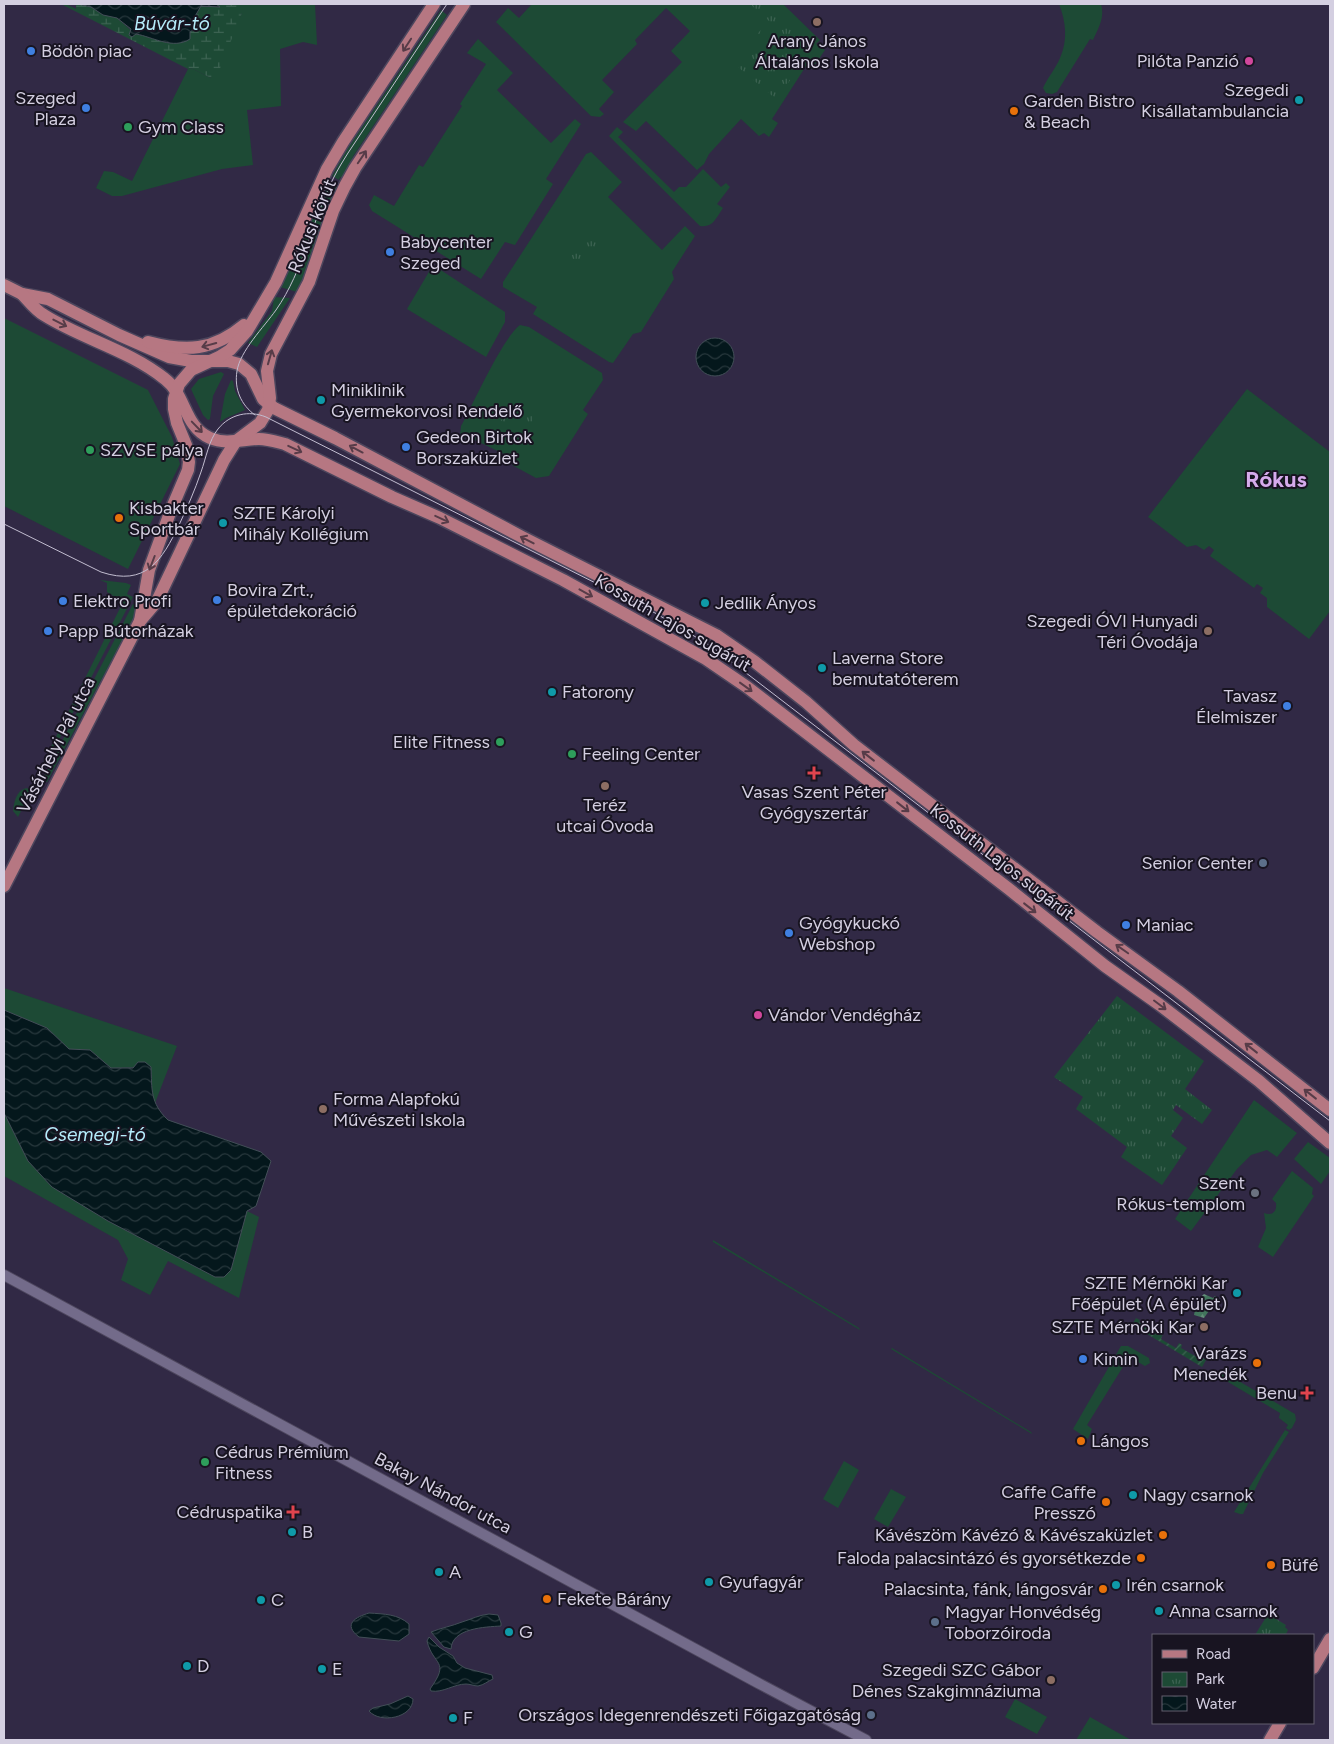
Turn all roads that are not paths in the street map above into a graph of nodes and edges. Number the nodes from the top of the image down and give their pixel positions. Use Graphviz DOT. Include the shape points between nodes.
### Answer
graph roads {
  1 [pos="434,4"];
  2 [pos="464,4"];
  3 [pos="4,285"];
  4 [pos="22,294"];
  5 [pos="256,315"];
  6 [pos="119,335"];
  7 [pos="210,361"];
  8 [pos="176,390"];
  9 [pos="270,405"];
  10 [pos="236,441"];
  11 [pos="140,621"];
  12 [pos="4,886"];
  13 [pos="1330,1110"];
  14 [pos="1330,1143"];
  15 [pos="4,1275"];
  16 [pos="1330,1639"];
  17 [pos="1314,1666"];
  18 [pos="1279,1724"];
  19 [pos="866,1740"];
  20 [pos="1270,1740"];
  1 -- 5 [label="main road, Rókusi körút, one-way" via="327,169 276,282"];
  9 -- 2 [label="main road, Rókusi körút, one-way" via="267,372 271,354 309,282 333,211 355,168"];
  3 -- 4 [label="main road, Kossuth Lajos sugárút"];
  4 -- 6 [label="main road, Kossuth Lajos sugárút" via="48,300"];
  4 -- 8 [label="main road, Kossuth Lajos sugárút, one-way" via="42,314 145,366"];
  5 -- 6 [label="main road, one-way" via="228,338 204,346 168,348"];
  5 -- 7 [label="main road, Rókusi körút" via="230,350"];
  6 -- 7 [label="main road, Kossuth Lajos sugárút" via="176,360"];
  7 -- 8 [label="main road, Rókusi körút" via="191,370"];
  7 -- 9 [label="main road, Kossuth Lajos sugárút" via="228,361 243,367"];
  8 -- 10 [label="main road, Kossuth Lajos sugárút, one-way" via="187,415 199,430 214,439"];
  8 -- 11 [label="main road, Vásárhelyi Pál utca, one-way" via="174,409 186,444 188,470 149,570"];
  9 -- 10 [label="main road" via="260,423"];
  13 -- 9 [label="main road, Kossuth Lajos sugárút, one-way" via="854,745 806,702 737,649 708,631"];
  10 -- 11 [label="main road, Vásárhelyi Pál utca" via="156,601"];
  10 -- 14 [label="main road, Kossuth Lajos sugárút, one-way" via="262,439 285,444 514,554 706,659 1253,1076"];
  11 -- 12 [label="main road, Vásárhelyi Pál utca"];
  15 -- 19 [label="street, Bakay Nándor utca"];
  16 -- 17 [label="main road"];
  18 -- 20 [label="main road"];
}
